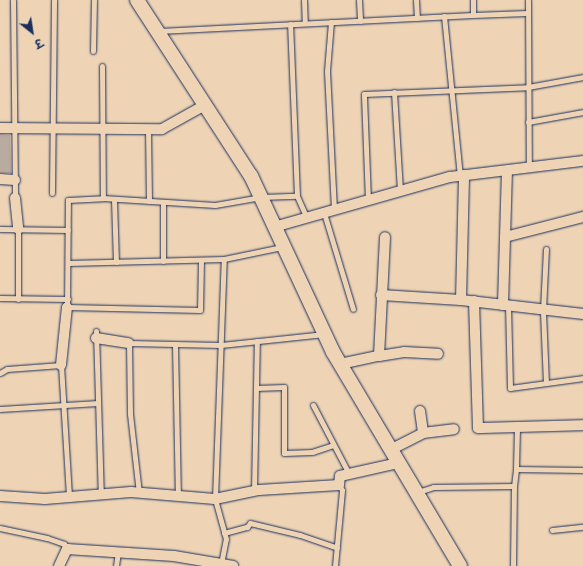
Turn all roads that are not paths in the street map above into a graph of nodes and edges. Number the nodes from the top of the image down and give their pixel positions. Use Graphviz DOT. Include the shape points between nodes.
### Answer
graph roads {
  1 [pos="13,0"];
  2 [pos="54,0"];
  3 [pos="94,0"];
  4 [pos="137,0"];
  5 [pos="304,0"];
  6 [pos="359,0"];
  7 [pos="416,0"];
  8 [pos="472,0"];
  9 [pos="528,0"];
  10 [pos="527,13"];
  11 [pos="473,15"];
  12 [pos="444,16"];
  13 [pos="417,18"];
  14 [pos="360,21"];
  15 [pos="331,22"];
  16 [pos="305,23"];
  17 [pos="290,24"];
  18 [pos="157,31"];
  19 [pos="93,51"];
  20 [pos="102,66"];
  21 [pos="583,77"];
  22 [pos="528,87"];
  23 [pos="450,90"];
  24 [pos="394,92"];
  25 [pos="205,105"];
  26 [pos="583,112"];
  27 [pos="528,122"];
  28 [pos="0,128"];
  29 [pos="15,128"];
  30 [pos="53,128"];
  31 [pos="103,129"];
  32 [pos="148,129"];
  33 [pos="583,161"];
  34 [pos="529,169"];
  35 [pos="507,171"];
  36 [pos="462,176"];
  37 [pos="0,179"];
  38 [pos="15,180"];
  39 [pos="400,191"];
  40 [pos="52,193"];
  41 [pos="297,196"];
  42 [pos="261,197"];
  43 [pos="15,198"];
  44 [pos="104,198"];
  45 [pos="114,199"];
  46 [pos="368,200"];
  47 [pos="149,201"];
  48 [pos="163,202"];
  49 [pos="329,211"];
  50 [pos="583,217"];
  51 [pos="307,218"];
  52 [pos="274,227"];
  53 [pos="0,229"];
  54 [pos="18,229"];
  55 [pos="68,230"];
  56 [pos="385,237"];
  57 [pos="505,237"];
  58 [pos="283,246"];
  59 [pos="546,249"];
  60 [pos="224,259"];
  61 [pos="201,260"];
  62 [pos="163,261"];
  63 [pos="116,262"];
  64 [pos="68,263"];
  65 [pos="381,295"];
  66 [pos="0,298"];
  67 [pos="18,298"];
  68 [pos="461,300"];
  69 [pos="474,301"];
  70 [pos="68,303"];
  71 [pos="505,305"];
  72 [pos="353,309"];
  73 [pos="543,310"];
  74 [pos="583,314"];
  75 [pos="96,334"];
  76 [pos="324,334"];
  77 [pos="257,341"];
  78 [pos="129,343"];
  79 [pos="175,344"];
  80 [pos="221,345"];
  81 [pos="438,354"];
  82 [pos="378,356"];
  83 [pos="340,364"];
  84 [pos="61,365"];
  85 [pos="0,372"];
  86 [pos="583,378"];
  87 [pos="546,383"];
  88 [pos="256,388"];
  89 [pos="98,403"];
  90 [pos="63,405"];
  91 [pos="313,405"];
  92 [pos="0,409"];
  93 [pos="420,411"];
  94 [pos="583,425"];
  95 [pos="517,427"];
  96 [pos="454,429"];
  97 [pos="423,433"];
  98 [pos="333,445"];
  99 [pos="390,450"];
  100 [pos="398,463"];
  101 [pos="516,469"];
  102 [pos="583,470"];
  103 [pos="349,474"];
  104 [pos="339,485"];
  105 [pos="514,486"];
  106 [pos="254,491"];
  107 [pos="415,492"];
  108 [pos="139,493"];
  109 [pos="101,495"];
  110 [pos="0,496"];
  111 [pos="178,496"];
  112 [pos="69,498"];
  113 [pos="215,499"];
  114 [pos="583,527"];
  115 [pos="0,528"];
  116 [pos="552,530"];
  117 [pos="224,533"];
  118 [pos="337,548"];
  119 [pos="67,549"];
  120 [pos="118,551"];
  121 [pos="221,565"];
  122 [pos="59,566"];
  123 [pos="116,566"];
  124 [pos="233,566"];
  125 [pos="335,566"];
  126 [pos="460,566"];
  127 [pos="513,566"];
  1 -- 29 [label="lane"];
  2 -- 30 [label="lane"];
  3 -- 19 [label="lane"];
  4 -- 18 [label="street"];
  5 -- 16 [label="lane"];
  6 -- 14 [label="lane"];
  7 -- 13 [label="lane"];
  8 -- 11 [label="lane"];
  9 -- 10 [label="lane"];
  10 -- 11 [label="lane"];
  10 -- 22 [label="lane"];
  11 -- 12 [label="lane"];
  12 -- 13 [label="lane"];
  12 -- 23 [label="lane"];
  13 -- 14 [label="lane"];
  14 -- 15 [label="lane"];
  15 -- 16 [label="lane"];
  15 -- 49 [label="lane" via="327,71"];
  16 -- 17 [label="lane"];
  17 -- 18 [label="lane"];
  17 -- 41 [label="lane"];
  18 -- 25 [label="street"];
  20 -- 31 [label="lane"];
  21 -- 22 [label="lane"];
  22 -- 23 [label="lane"];
  22 -- 27 [label="lane"];
  23 -- 24 [label="lane"];
  23 -- 36 [label="lane"];
  24 -- 39 [label="lane"];
  24 -- 46 [label="lane" via="364,94"];
  25 -- 32 [label="street" via="162,129"];
  25 -- 42 [label="street" via="251,176"];
  26 -- 27 [label="lane"];
  27 -- 34 [label="lane"];
  28 -- 29 [label="street"];
  29 -- 30 [label="street"];
  29 -- 38 [label="lane"];
  30 -- 31 [label="street"];
  30 -- 40 [label="lane"];
  31 -- 32 [label="street"];
  31 -- 44 [label="lane"];
  32 -- 47 [label="lane"];
  33 -- 34 [label="street"];
  34 -- 35 [label="street"];
  35 -- 36 [label="street"];
  35 -- 57 [label="street"];
  36 -- 39 [label="street"];
  36 -- 68 [label="street"];
  37 -- 38 [label="street"];
  38 -- 43 [label="lane"];
  39 -- 46 [label="street"];
  41 -- 42 [label="lane"];
  41 -- 51 [label="lane"];
  42 -- 48 [label="lane" via="215,205"];
  42 -- 52 [label="street"];
  43 -- 54 [label="street"];
  44 -- 45 [label="lane"];
  44 -- 55 [label="lane" via="68,200"];
  45 -- 47 [label="lane"];
  45 -- 63 [label="lane"];
  46 -- 49 [label="street"];
  47 -- 48 [label="lane"];
  48 -- 62 [label="lane"];
  49 -- 51 [label="street"];
  49 -- 72 [label="lane"];
  50 -- 57 [label="street"];
  51 -- 52 [label="street"];
  52 -- 58 [label="street"];
  53 -- 54 [label="lane"];
  54 -- 55 [label="lane"];
  54 -- 67 [label="lane"];
  55 -- 64 [label="lane"];
  56 -- 65 [label="street"];
  57 -- 71 [label="street"];
  58 -- 60 [label="lane"];
  58 -- 76 [label="street"];
  59 -- 73 [label="lane"];
  60 -- 61 [label="lane"];
  60 -- 80 [label="lane"];
  61 -- 62 [label="lane"];
  61 -- 70 [label="lane" via="200,310"];
  62 -- 63 [label="lane"];
  63 -- 64 [label="lane"];
  64 -- 70 [label="lane"];
  65 -- 68 [label="street"];
  65 -- 82 [label="street"];
  66 -- 67 [label="lane"];
  67 -- 70 [label="lane"];
  68 -- 69 [label="street"];
  69 -- 71 [label="street"];
  69 -- 95 [label="street" via="478,428"];
  70 -- 84 [label="street"];
  71 -- 73 [label="street"];
  71 -- 87 [label="lane" via="510,388"];
  73 -- 74 [label="street"];
  73 -- 87 [label="lane"];
  75 -- 78 [label="street"];
  75 -- 89 [label="lane"];
  76 -- 77 [label="lane"];
  76 -- 83 [label="street"];
  77 -- 80 [label="lane"];
  77 -- 88 [label="lane"];
  78 -- 79 [label="lane"];
  78 -- 108 [label="lane" via="130,414"];
  79 -- 80 [label="lane"];
  79 -- 111 [label="lane"];
  80 -- 113 [label="lane"];
  81 -- 82 [label="street" via="404,352"];
  82 -- 83 [label="street"];
  83 -- 99 [label="street"];
  84 -- 85 [label="lane" via="7,369"];
  84 -- 90 [label="lane"];
  86 -- 87 [label="lane"];
  88 -- 98 [label="lane" via="284,387 284,453 312,452"];
  88 -- 106 [label="lane"];
  89 -- 90 [label="lane"];
  89 -- 109 [label="lane"];
  90 -- 92 [label="lane"];
  90 -- 112 [label="lane"];
  91 -- 98 [label="lane"];
  93 -- 97 [label="street"];
  94 -- 95 [label="street"];
  95 -- 101 [label="lane"];
  96 -- 97 [label="street"];
  97 -- 99 [label="street"];
  98 -- 103 [label="lane"];
  99 -- 100 [label="street"];
  100 -- 103 [label="street"];
  100 -- 107 [label="street"];
  101 -- 102 [label="lane"];
  101 -- 105 [label="lane"];
  103 -- 104 [label="street" via="340,476"];
  104 -- 106 [label="street"];
  104 -- 118 [label="lane" via="342,490"];
  105 -- 107 [label="lane" via="433,487"];
  105 -- 127 [label="lane"];
  106 -- 113 [label="street"];
  107 -- 126 [label="street"];
  108 -- 109 [label="street"];
  108 -- 111 [label="street"];
  109 -- 112 [label="street"];
  110 -- 112 [label="street"];
  111 -- 113 [label="street"];
  113 -- 117 [label="lane"];
  114 -- 116 [label="lane"];
  115 -- 119 [label="lane" via="47,538 64,544"];
  117 -- 118 [label="lane" via="247,527 250,523 300,535"];
  117 -- 121 [label="lane"];
  118 -- 125 [label="lane"];
  119 -- 120 [label="street"];
  119 -- 122 [label="street"];
  120 -- 121 [label="street"];
  120 -- 123 [label="lane"];
  121 -- 124 [label="street"];
}
